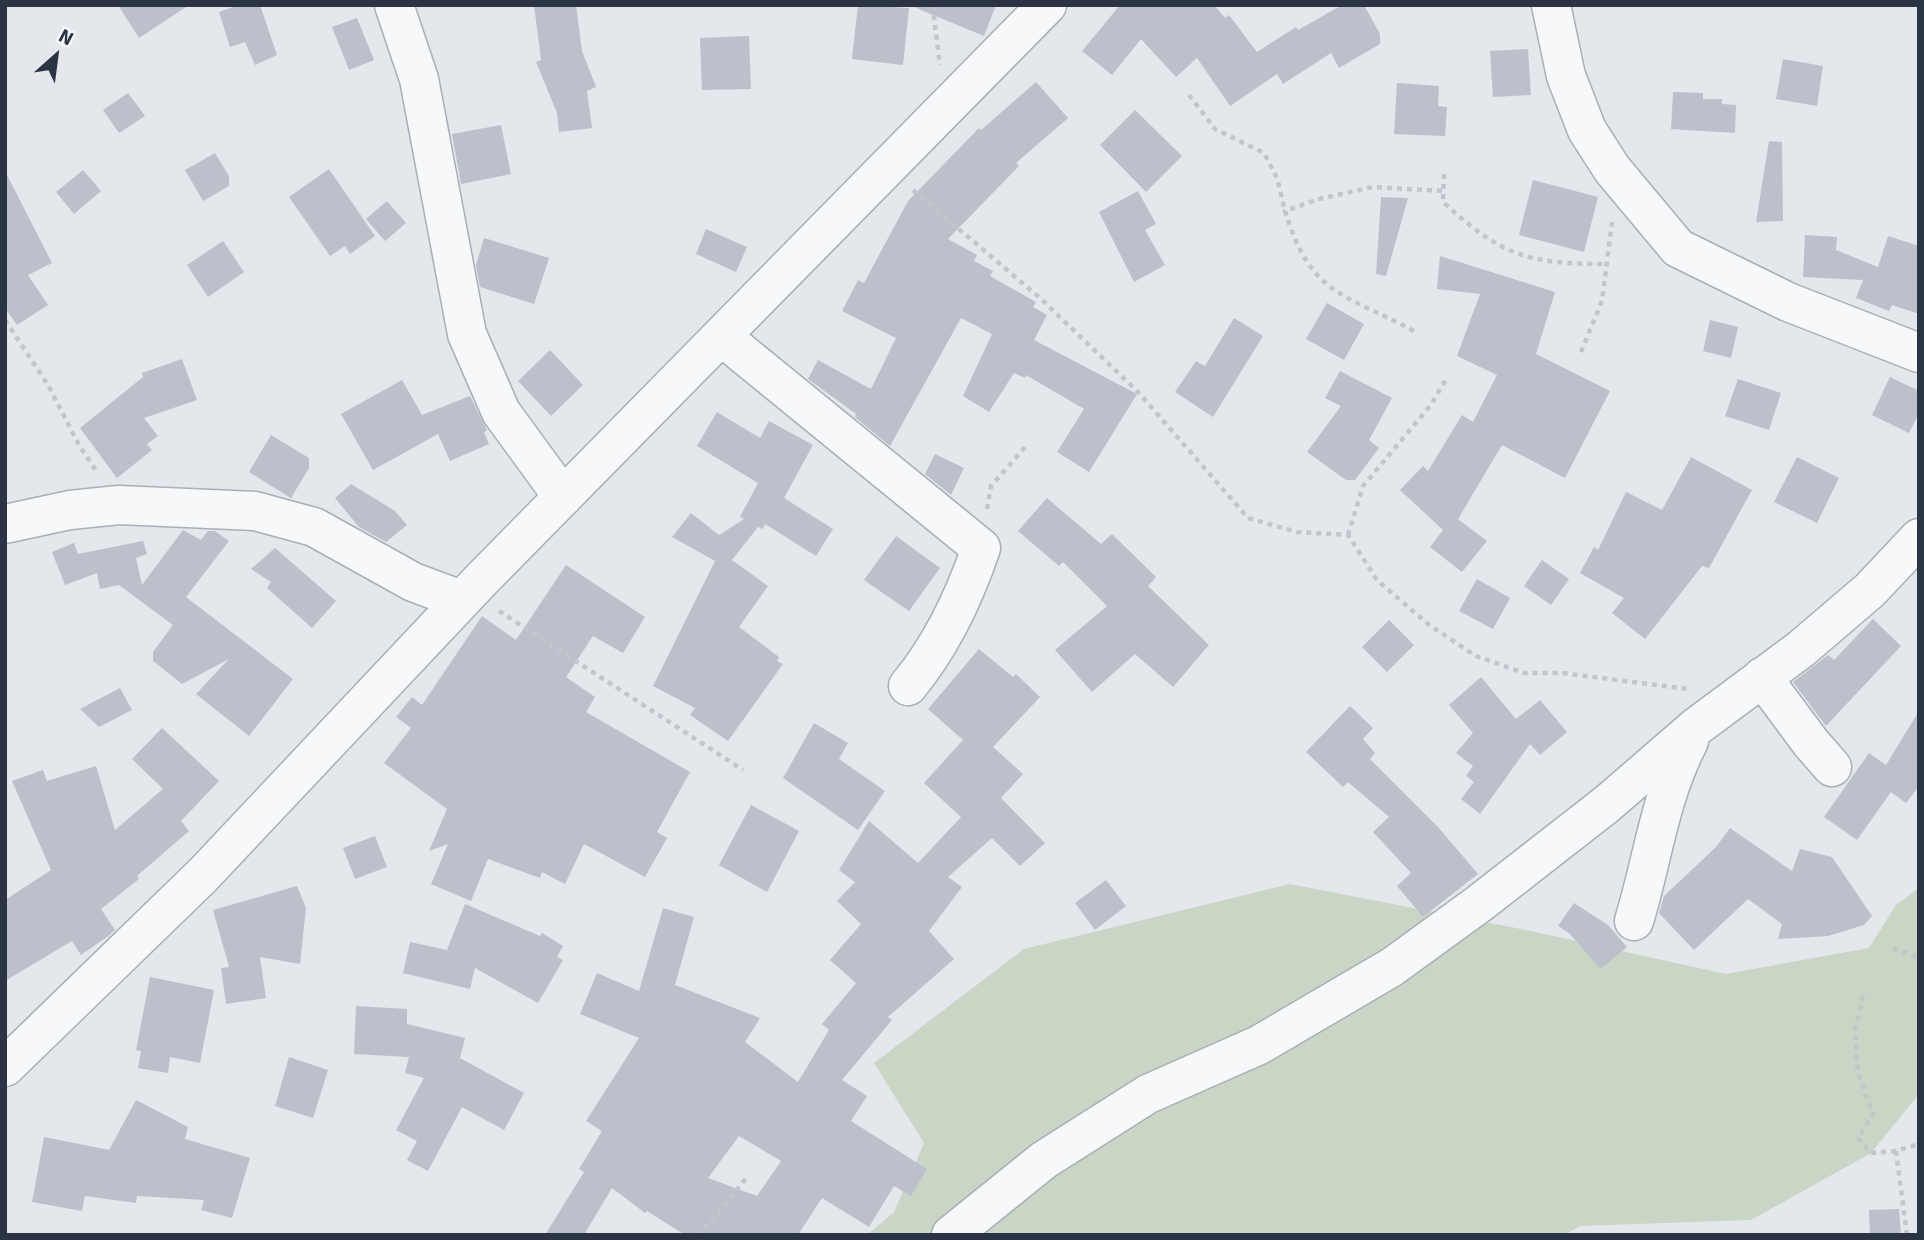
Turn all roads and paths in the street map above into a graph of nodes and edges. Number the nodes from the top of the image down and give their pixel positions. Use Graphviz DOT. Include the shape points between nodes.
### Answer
graph roads {
  1 [pos="394,5"];
  2 [pos="935,5"];
  3 [pos="1046,5"];
  4 [pos="1551,5"];
  5 [pos="1189,95"];
  6 [pos="944,108"];
  7 [pos="886,167"];
  8 [pos="1612,169"];
  9 [pos="1444,174"];
  10 [pos="1444,191"];
  11 [pos="1285,211"];
  12 [pos="1607,264"];
  13 [pos="5,320"];
  14 [pos="1414,331"];
  15 [pos="721,336"];
  16 [pos="1581,352"];
  17 [pos="1919,353"];
  18 [pos="1447,378"];
  19 [pos="1026,446"];
  20 [pos="563,497"];
  21 [pos="119,505"];
  22 [pos="5,524"];
  23 [pos="1348,535"];
  24 [pos="1919,538"];
  25 [pos="981,548"];
  26 [pos="461,600"];
  27 [pos="1762,677"];
  28 [pos="908,686"];
  29 [pos="1698,687"];
  30 [pos="1696,727"];
  31 [pos="1832,767"];
  32 [pos="743,770"];
  33 [pos="1634,921"];
  34 [pos="1893,948"];
  35 [pos="1919,958"];
  36 [pos="1863,996"];
  37 [pos="5,1067"];
  38 [pos="1919,1144"];
  39 [pos="1896,1151"];
  40 [pos="746,1178"];
  41 [pos="696,1235"];
  42 [pos="951,1235"];
  43 [pos="1907,1235"];
  1 -- 20 [label="street" via="419,79 467,334 501,412"];
  2 -- 6 [label="path"];
  3 -- 6 [label="street"];
  4 -- 8 [label="street" via="1566,76 1587,130"];
  5 -- 11 [label="path" via="1215,129 1264,153 1277,178"];
  6 -- 7 [label="street"];
  7 -- 15 [label="street"];
  7 -- 23 [label="path" via="1040,298 1130,384 1248,518 1297,532"];
  8 -- 12 [label="path"];
  8 -- 17 [label="street" via="1678,248 1788,302"];
  9 -- 10 [label="path"];
  10 -- 11 [label="path" via="1373,187"];
  10 -- 12 [label="path" via="1443,202 1494,244 1516,255 1562,264"];
  11 -- 14 [label="path" via="1312,273 1345,299"];
  12 -- 16 [label="path" via="1602,301"];
  13 -- 21 [label="path"];
  15 -- 20 [label="street"];
  15 -- 25 [label="street"];
  18 -- 23 [label="path" via="1430,406 1363,486"];
  19 -- 25 [label="path" via="991,486"];
  20 -- 26 [label="street"];
  21 -- 22 [label="street"];
  21 -- 26 [label="street" via="255,511 314,527 412,582"];
  23 -- 29 [label="path" via="1377,580 1429,625 1476,656 1524,673 1562,673 1685,690"];
  24 -- 27 [label="street" via="1870,590"];
  25 -- 28 [label="street" via="966,594"];
  26 -- 32 [label="path" via="493,607"];
  26 -- 37 [label="street" via="203,875"];
  27 -- 30 [label="street"];
  27 -- 31 [label="street"];
  30 -- 33 [label="street" via="1672,774 1657,819"];
  30 -- 42 [label="street" via="1606,804 1392,967 1259,1045 1148,1094 1044,1160"];
  34 -- 35 [label="path"];
  36 -- 39 [label="path" via="1855,1029 1857,1073 1873,1114 1858,1138 1871,1153"];
  38 -- 39 [label="path"];
  39 -- 43 [label="path"];
  40 -- 41 [label="path"];
}
